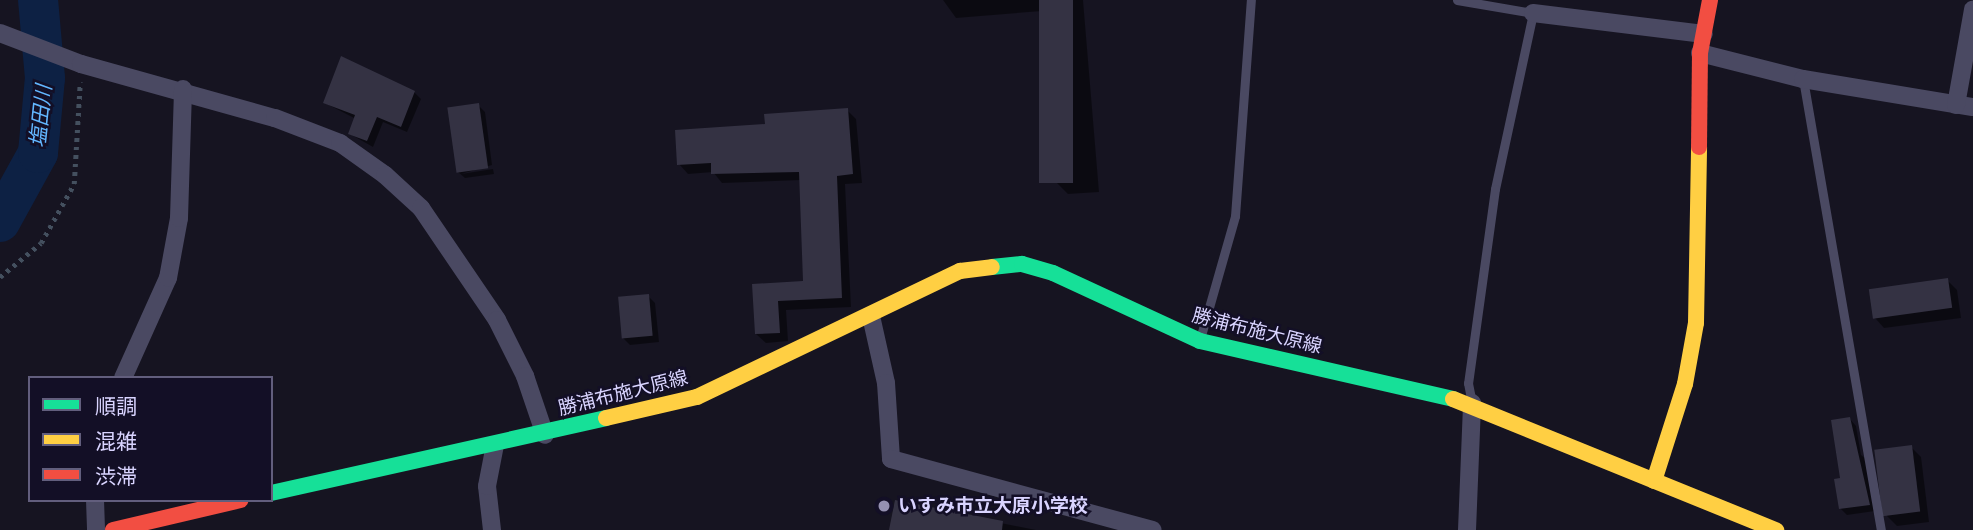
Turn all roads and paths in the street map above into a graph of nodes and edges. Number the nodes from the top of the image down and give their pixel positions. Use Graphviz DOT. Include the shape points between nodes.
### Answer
graph roads {
  1 [pos="1251,0"];
  2 [pos="1457,0"];
  3 [pos="1710,0"];
  4 [pos="1973,10"];
  5 [pos="1533,13"];
  6 [pos="0,33"];
  7 [pos="1704,34"];
  8 [pos="1700,53"];
  9 [pos="80,64"];
  10 [pos="1803,79"];
  11 [pos="183,89"];
  12 [pos="1965,106"];
  13 [pos="0,277"];
  14 [pos="871,316"];
  15 [pos="1200,341"];
  16 [pos="124,376"];
  17 [pos="1472,404"];
  18 [pos="545,435"];
  19 [pos="495,445"];
  20 [pos="1654,481"];
  21 [pos="273,493"];
  22 [pos="95,502"];
  23 [pos="232,502"];
  24 [pos="96,530"];
  25 [pos="113,530"];
  26 [pos="492,530"];
  27 [pos="1153,530"];
  28 [pos="1466,530"];
  29 [pos="1776,530"];
  30 [pos="1881,530"];
  1 -- 15 [label="lane" via="1235,216"];
  2 -- 5 [label="lane"];
  3 -- 7 [label="main road"];
  4 -- 12 [label="street"];
  5 -- 7 [label="street"];
  5 -- 17 [label="lane" via="1495,189 1468,383"];
  6 -- 9 [label="street"];
  7 -- 8 [label="main road"];
  8 -- 10 [label="street"];
  8 -- 20 [label="main road" via="1696,323 1685,384"];
  9 -- 11 [label="street"];
  9 -- 13 [label="path" via="74,184 41,243"];
  10 -- 12 [label="street"];
  10 -- 30 [label="lane"];
  11 -- 16 [label="street" via="180,205 168,278"];
  11 -- 18 [label="street" via="340,143 421,208 497,320 525,376"];
  14 -- 15 [label="main road, 勝浦布施大原線" via="960,271 1022,264 1053,273"];
  14 -- 18 [label="main road, 勝浦布施大原線" via="696,397"];
  14 -- 27 [label="street" via="886,383 891,459"];
  15 -- 17 [label="main road, 勝浦布施大原線"];
  17 -- 20 [label="main road, 勝浦布施大原線"];
  17 -- 28 [label="street"];
  18 -- 19 [label="main road, 勝浦布施大原線"];
  19 -- 21 [label="main road, 勝浦布施大原線"];
  19 -- 26 [label="street" via="487,486"];
  20 -- 29 [label="main road, 勝浦布施大原線"];
  22 -- 24 [label="street"];
  23 -- 25 [label="main road"];
}
